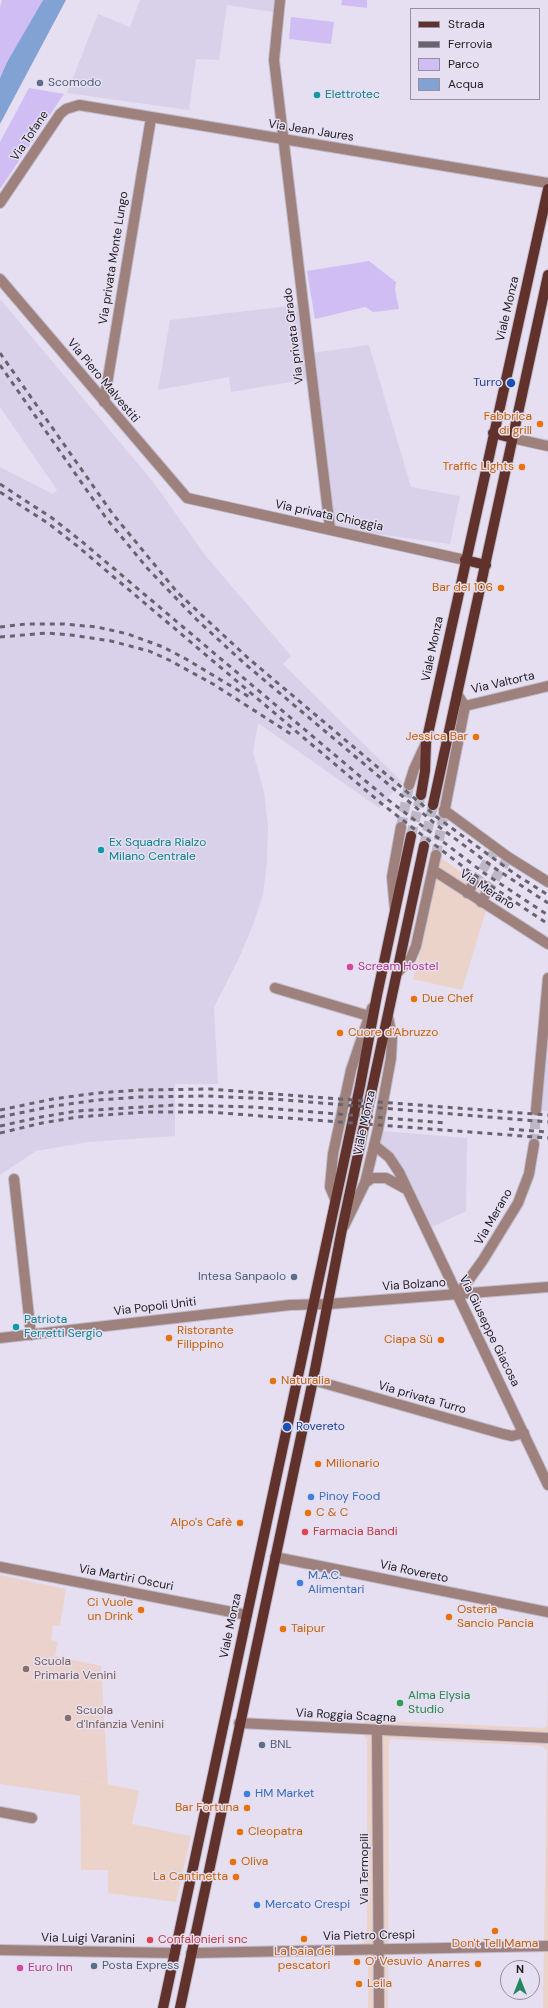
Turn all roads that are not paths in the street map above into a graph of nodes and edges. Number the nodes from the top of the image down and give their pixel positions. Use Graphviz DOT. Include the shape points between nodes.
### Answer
graph roads {
  1 [pos="280,0"];
  2 [pos="71,107"];
  3 [pos="151,118"];
  4 [pos="283,140"];
  5 [pos="548,183"];
  6 [pos="548,190"];
  7 [pos="0,202"];
  8 [pos="548,275"];
  9 [pos="0,279"];
  10 [pos="104,402"];
  11 [pos="493,433"];
  12 [pos="512,438"];
  13 [pos="548,446"];
  14 [pos="187,498"];
  15 [pos="330,529"];
  16 [pos="465,560"];
  17 [pos="486,565"];
  18 [pos="548,686"];
  19 [pos="457,694"];
  20 [pos="465,706"];
  21 [pos="426,743"];
  22 [pos="409,785"];
  23 [pos="421,795"];
  24 [pos="433,804"];
  25 [pos="401,827"];
  26 [pos="411,836"];
  27 [pos="424,846"];
  28 [pos="436,855"];
  29 [pos="433,870"];
  30 [pos="474,882"];
  31 [pos="548,882"];
  32 [pos="467,892"];
  33 [pos="487,892"];
  34 [pos="481,902"];
  35 [pos="395,910"];
  36 [pos="548,944"];
  37 [pos="397,973"];
  38 [pos="548,978"];
  39 [pos="275,988"];
  40 [pos="377,995"];
  41 [pos="369,1016"];
  42 [pos="388,1017"];
  43 [pos="536,1110"];
  44 [pos="534,1144"];
  45 [pos="374,1145"];
  46 [pos="14,1179"];
  47 [pos="365,1183"];
  48 [pos="407,1189"];
  49 [pos="335,1199"];
  50 [pos="342,1229"];
  51 [pos="548,1288"];
  52 [pos="458,1295"];
  53 [pos="312,1304"];
  54 [pos="329,1304"];
  55 [pos="31,1334"];
  56 [pos="0,1338"];
  57 [pos="313,1380"];
  58 [pos="524,1433"];
  59 [pos="548,1483"];
  60 [pos="275,1557"];
  61 [pos="0,1567"];
  62 [pos="548,1612"];
  63 [pos="247,1615"];
  64 [pos="239,1723"];
  65 [pos="377,1731"];
  66 [pos="548,1738"];
  67 [pos="0,1812"];
  68 [pos="32,1818"];
  69 [pos="548,1946"];
  70 [pos="379,1949"];
  71 [pos="0,1950"];
  72 [pos="175,1953"];
  73 [pos="192,1953"];
  74 [pos="163,2008"];
  75 [pos="180,2008"];
  76 [pos="378,2008"];
  1 -- 4 [label="street, Via privata Grado" via="274,60"];
  2 -- 3 [label="street, Via Jean Jaures" via="79,105"];
  2 -- 7 [label="street, Via Tofane" via="60,114"];
  3 -- 4 [label="street, Via Jean Jaures"];
  3 -- 10 [label="street, Via privata Monte Lungo"];
  4 -- 5 [label="street, Via Jean Jaures"];
  4 -- 15 [label="street, Via privata Grado"];
  6 -- 11 [label="main road, Viale Monza"];
  8 -- 12 [label="main road"];
  9 -- 10 [label="street, Via Piero Malvestiti"];
  10 -- 14 [label="street, Via Piero Malvestiti"];
  11 -- 12 [label="main road"];
  11 -- 16 [label="main road, Viale Monza"];
  12 -- 13 [label="street"];
  12 -- 17 [label="main road"];
  14 -- 15 [label="street, Via privata Chioggia"];
  15 -- 16 [label="street, Via privata Chioggia"];
  16 -- 17 [label="main road"];
  16 -- 21 [label="main road, Viale Monza"];
  17 -- 19 [label="main road"];
  18 -- 20 [label="street, Via Valtorta"];
  19 -- 20 [label="street"];
  19 -- 24 [label="main road"];
  20 -- 31 [label="street" via="444,811 495,851"];
  21 -- 22 [label="street, Viale Monza"];
  21 -- 23 [label="main road, Viale Monza" via="426,771"];
  25 -- 35 [label="street, Viale Monza" via="392,877"];
  26 -- 35 [label="main road, Viale Monza"];
  27 -- 37 [label="main road, Viale Monza"];
  28 -- 29 [label="street, Viale Monza"];
  29 -- 32 [label="street, Via Merano"];
  29 -- 37 [label="street, Viale Monza" via="416,946"];
  30 -- 32 [label="street"];
  32 -- 34 [label="street, Via Merano"];
  33 -- 34 [label="street"];
  34 -- 36 [label="street, Via Merano"];
  35 -- 40 [label="main road, Viale Monza"];
  37 -- 42 [label="main road, Viale Monza"];
  38 -- 43 [label="street"];
  39 -- 41 [label="street"];
  40 -- 41 [label="street, Viale Monza"];
  40 -- 49 [label="main road, Viale Monza"];
  41 -- 49 [label="street, Viale Monza" via="349,1077 332,1157 330,1187"];
  42 -- 45 [label="street, Viale Monza" via="392,1037 391,1058"];
  42 -- 50 [label="main road, Viale Monza"];
  44 -- 52 [label="street, Via Merano" via="529,1174 518,1203"];
  45 -- 47 [label="street, Viale Monza"];
  45 -- 48 [label="street, Via Giuseppe Giacosa" via="394,1162"];
  46 -- 55 [label="street"];
  47 -- 48 [label="street" via="372,1178 386,1178"];
  47 -- 50 [label="street, Viale Monza"];
  48 -- 52 [label="street, Via Giuseppe Giacosa"];
  49 -- 53 [label="main road, Viale Monza"];
  50 -- 54 [label="main road, Viale Monza"];
  51 -- 52 [label="street, Via Bolzano"];
  52 -- 54 [label="street, Via Bolzano"];
  52 -- 58 [label="street, Via Giuseppe Giacosa"];
  53 -- 54 [label="street"];
  53 -- 55 [label="street, Via Popoli Uniti"];
  53 -- 63 [label="main road, Viale Monza"];
  54 -- 57 [label="main road, Viale Monza"];
  55 -- 56 [label="street, Via Popoli Uniti"];
  57 -- 58 [label="street, Via privata Turro" via="505,1435"];
  57 -- 60 [label="main road, Viale Monza"];
  58 -- 59 [label="street, Via Giuseppe Giacosa"];
  60 -- 62 [label="street, Via Rovereto"];
  60 -- 64 [label="main road, Viale Monza"];
  61 -- 63 [label="street, Via Martiri Oscuri"];
  63 -- 72 [label="main road, Viale Monza"];
  64 -- 65 [label="street, Via Roggia Scagna"];
  64 -- 73 [label="main road, Viale Monza"];
  65 -- 66 [label="street, Via Roggia Scagna"];
  65 -- 70 [label="street, Via Termopili"];
  67 -- 68 [label="street"];
  69 -- 70 [label="street, Via Pietro Crespi"];
  70 -- 73 [label="street, Via Pietro Crespi"];
  70 -- 76 [label="street, Via Termopili"];
  71 -- 72 [label="street, Via Luigi Varanini"];
  72 -- 73 [label="main road"];
  72 -- 74 [label="main road, Viale Monza"];
  73 -- 75 [label="main road, Viale Monza"];
}
